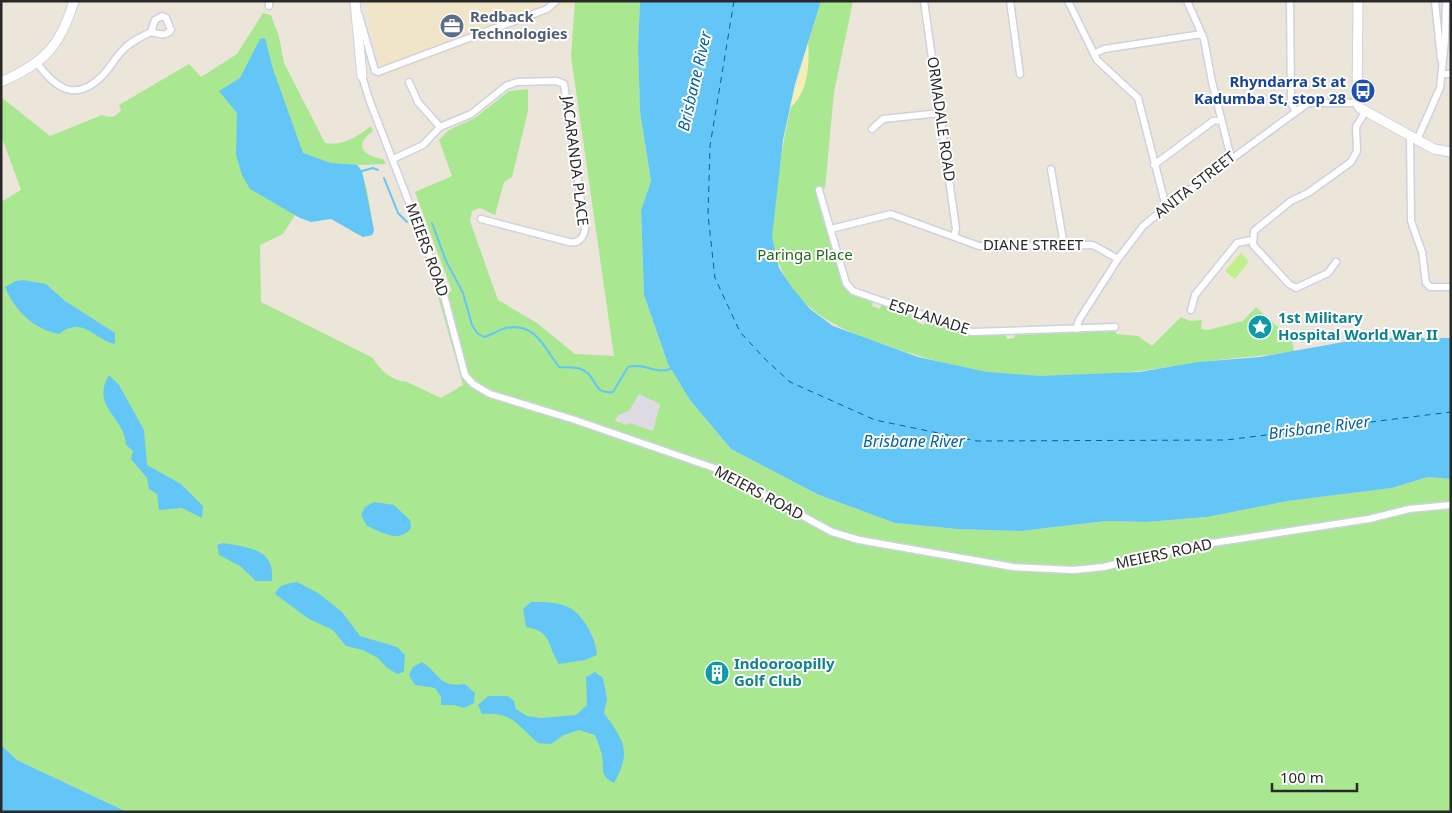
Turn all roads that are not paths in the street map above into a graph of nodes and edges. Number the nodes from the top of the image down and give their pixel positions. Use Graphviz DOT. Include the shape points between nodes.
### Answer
graph roads {
  1 [pos="74,1"];
  2 [pos="355,1"];
  3 [pos="556,1"];
  4 [pos="924,1"];
  5 [pos="1010,1"];
  6 [pos="1068,1"];
  7 [pos="1187,1"];
  8 [pos="1290,1"];
  9 [pos="1358,1"];
  10 [pos="1435,1"];
  11 [pos="1446,1"];
  12 [pos="151,32"];
  13 [pos="1202,34"];
  14 [pos="1094,54"];
  15 [pos="37,63"];
  16 [pos="1020,74"];
  17 [pos="1442,74"];
  18 [pos="1451,74"];
  19 [pos="362,76"];
  20 [pos="1,82"];
  21 [pos="410,82"];
  22 [pos="1357,103"];
  23 [pos="1295,111"];
  24 [pos="1365,112"];
  25 [pos="940,113"];
  26 [pos="1221,120"];
  27 [pos="440,127"];
  28 [pos="872,129"];
  29 [pos="1414,138"];
  30 [pos="1451,152"];
  31 [pos="1230,158"];
  32 [pos="393,159"];
  33 [pos="1154,164"];
  34 [pos="1051,168"];
  35 [pos="819,190"];
  36 [pos="1166,207"];
  37 [pos="481,219"];
  38 [pos="831,230"];
  39 [pos="954,236"];
  40 [pos="1252,240"];
  41 [pos="1064,246"];
  42 [pos="1118,259"];
  43 [pos="1336,262"];
  44 [pos="1451,287"];
  45 [pos="1191,310"];
  46 [pos="1076,328"];
  47 [pos="1115,328"];
  48 [pos="1451,505"];
  1 -- 15 [label="street" via="60,34"];
  2 -- 3 [label="street" via="375,71 378,72 547,9"];
  2 -- 19 [label="street, MEIERS ROAD"];
  4 -- 25 [label="street, ORMADALE ROAD"];
  5 -- 16 [label="street"];
  6 -- 14 [label="street"];
  7 -- 13 [label="street"];
  8 -- 23 [label="street" via="1291,101"];
  9 -- 22 [label="street"];
  10 -- 17 [label="street"];
  11 -- 17 [label="street"];
  12 -- 15 [label="street" via="125,47 97,81 76,91 62,89"];
  13 -- 14 [label="street" via="1104,49"];
  13 -- 26 [label="street"];
  14 -- 33 [label="street" via="1138,98"];
  15 -- 20 [label="street"];
  17 -- 18 [label="street"];
  17 -- 29 [label="street" via="1437,96"];
  19 -- 32 [label="street, MEIERS ROAD"];
  21 -- 27 [label="street" via="418,102"];
  22 -- 23 [label="street, ANITA STREET" via="1308,103"];
  22 -- 24 [label="street"];
  23 -- 31 [label="street, ANITA STREET"];
  24 -- 29 [label="street"];
  24 -- 40 [label="street" via="1356,127 1357,151 1351,162 1308,193 1291,201 1254,231"];
  25 -- 28 [label="street" via="883,119"];
  25 -- 39 [label="street, ORMADALE ROAD" via="956,229"];
  26 -- 31 [label="street"];
  26 -- 33 [label="street" via="1214,121"];
  27 -- 32 [label="street, JACARANDA PLACE" via="423,145"];
  27 -- 37 [label="street, JACARANDA PLACE" via="471,114 511,84 557,81 564,84 584,229 582,238 569,242"];
  29 -- 30 [label="street" via="1440,151"];
  29 -- 44 [label="street" via="1411,220 1422,252 1426,283 1430,287"];
  31 -- 36 [label="street, ANITA STREET"];
  32 -- 48 [label="street, MEIERS ROAD" via="442,288 465,375 473,384 490,394 717,469 832,532 1013,567 1073,570 1134,561 1186,547 1369,520 1409,508"];
  33 -- 36 [label="street"];
  34 -- 41 [label="street"];
  35 -- 38 [label="street, ESPLANADE"];
  36 -- 42 [label="street, ANITA STREET" via="1143,226"];
  38 -- 39 [label="street, DIANE STREET" via="887,214"];
  38 -- 46 [label="street, ESPLANADE" via="846,283 859,294 972,332"];
  39 -- 41 [label="street, DIANE STREET" via="985,246"];
  40 -- 43 [label="street" via="1252,245 1296,288 1328,273"];
  40 -- 45 [label="street" via="1237,243 1195,295"];
  41 -- 42 [label="street, DIANE STREET" via="1093,245"];
  42 -- 46 [label="street, ANITA STREET"];
  46 -- 47 [label="street, ESPLANADE"];
}
